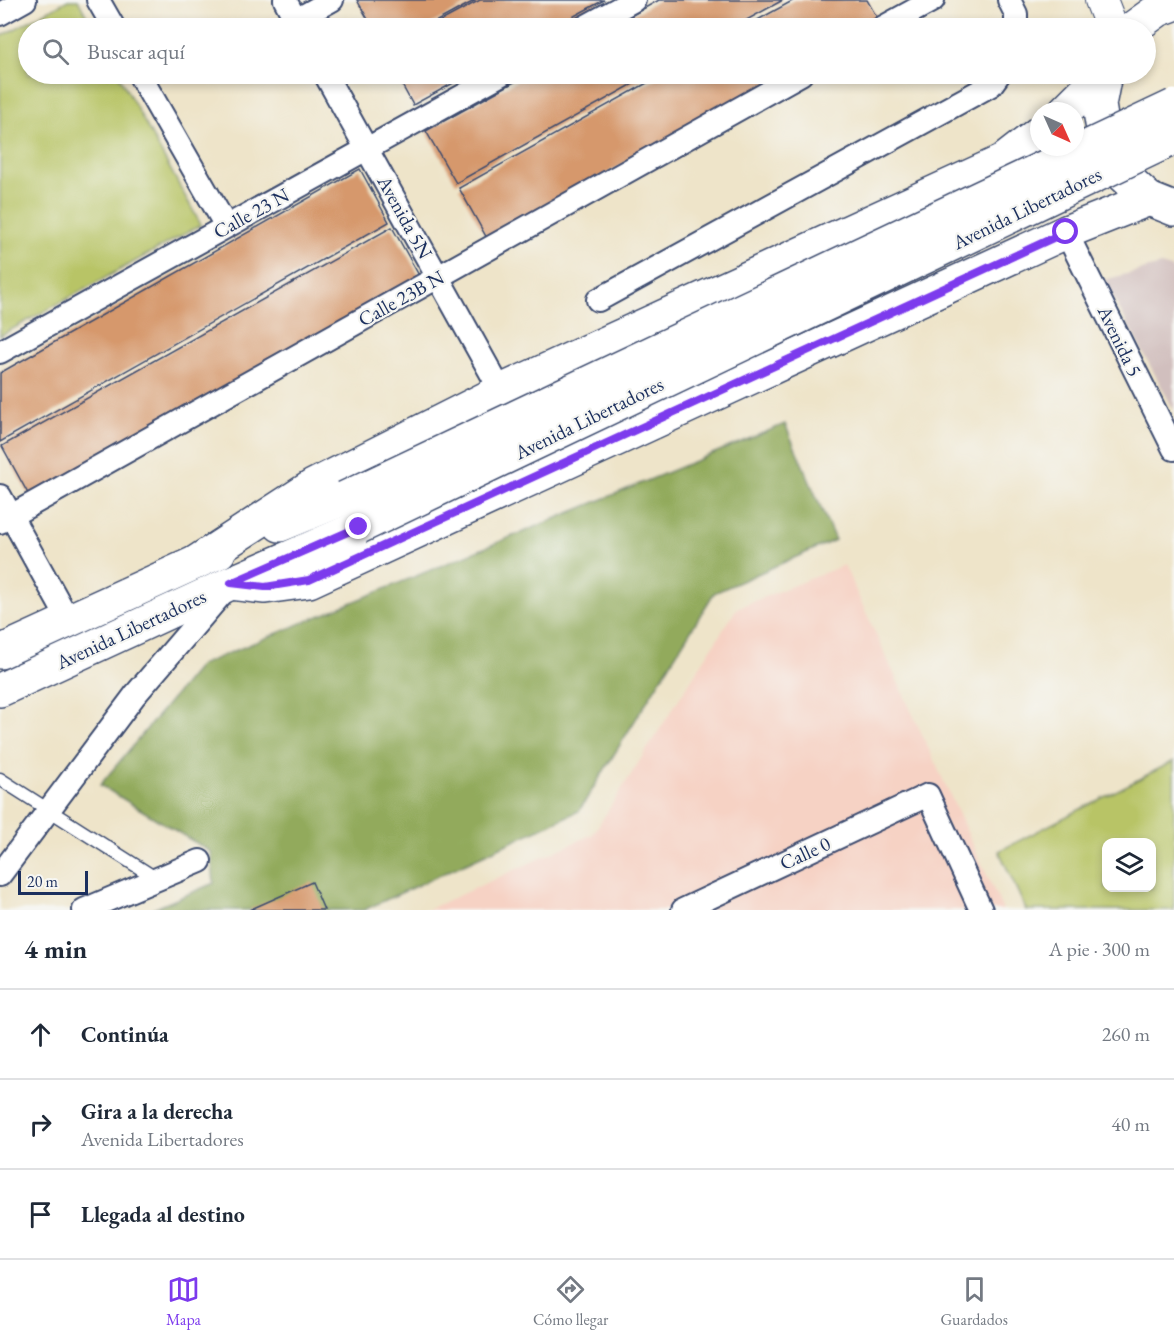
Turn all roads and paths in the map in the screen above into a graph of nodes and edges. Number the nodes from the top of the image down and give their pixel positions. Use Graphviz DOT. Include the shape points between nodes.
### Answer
graph roads {
  1 [pos="25,0"];
  2 [pos="98,0"];
  3 [pos="285,0"];
  4 [pos="332,0"];
  5 [pos="634,0"];
  6 [pos="933,0"];
  7 [pos="1009,0"];
  8 [pos="1101,0"];
  9 [pos="1174,4"];
  10 [pos="901,8"];
  11 [pos="0,14"];
  12 [pos="108,18"];
  13 [pos="295,18"];
  14 [pos="306,18"];
  15 [pos="601,18"];
  16 [pos="1016,18"];
  17 [pos="1108,18"];
  18 [pos="1147,18"];
  19 [pos="146,84"];
  20 [pos="331,84"];
  21 [pos="484,84"];
  22 [pos="783,84"];
  23 [pos="992,84"];
  24 [pos="1093,84"];
  25 [pos="1102,84"];
  26 [pos="1074,102"];
  27 [pos="1174,106"];
  28 [pos="1174,138"];
  29 [pos="1030,140"];
  30 [pos="367,148"];
  31 [pos="1162,204"];
  32 [pos="226,226"];
  33 [pos="1066,232"];
  34 [pos="438,277"];
  35 [pos="598,300"];
  36 [pos="0,352"];
  37 [pos="501,391"];
  38 [pos="1174,449"];
  39 [pos="0,496"];
  40 [pos="6,519"];
  41 [pos="198,561"];
  42 [pos="231,583"];
  43 [pos="69,621"];
  44 [pos="0,652"];
  45 [pos="0,690"];
  46 [pos="0,779"];
  47 [pos="49,809"];
  48 [pos="200,861"];
  49 [pos="0,875"];
  50 [pos="157,879"];
  51 [pos="84,910"];
  52 [pos="683,910"];
  53 [pos="981,910"];
  1 -- 11 [label="street"];
  2 -- 12 [label="street"];
  3 -- 13 [label="street"];
  4 -- 14 [label="street"];
  5 -- 15 [label="street"];
  6 -- 10 [label="street"];
  7 -- 16 [label="street"];
  8 -- 17 [label="main road"];
  9 -- 18 [label="main road"];
  19 -- 32 [label="street"];
  20 -- 30 [label="street, Avenida 5N"];
  21 -- 30 [label="street, Calle 23 N"];
  22 -- 34 [label="street, Calle 23B N"];
  23 -- 35 [label="street"];
  24 -- 26 [label="main road"];
  25 -- 31 [label="main road" via="1099,105 1105,142 1122,174"];
  27 -- 41 [label="main road, Avenida Libertadores, bridge" via="345,498"];
  28 -- 42 [label="main road, Avenida Libertadores, bridge" via="359,527"];
  29 -- 37 [label="main road" via="1003,161"];
  30 -- 32 [label="street, Calle 23 N"];
  30 -- 34 [label="street, Avenida 5N"];
  31 -- 33 [label="main road"];
  32 -- 36 [label="street, Calle 23 N"];
  33 -- 38 [label="street, Avenida 5"];
  33 -- 42 [label="main road" via="309,580 265,587"];
  34 -- 37 [label="street, Avenida 5N"];
  34 -- 40 [label="street, Calle 23B N"];
  37 -- 41 [label="main road" via="313,486"];
  39 -- 40 [label="street"];
  40 -- 43 [label="street"];
  41 -- 43 [label="main road, Avenida Libertadores"];
  42 -- 45 [label="main road, Avenida Libertadores"];
  42 -- 47 [label="street" via="135,695"];
  43 -- 44 [label="main road, Avenida Libertadores"];
  46 -- 47 [label="lane"];
  47 -- 49 [label="street"];
  47 -- 50 [label="lane"];
  48 -- 50 [label="street"];
  50 -- 51 [label="street"];
  52 -- 53 [label="street, Calle 0" via="928,795"];
}
